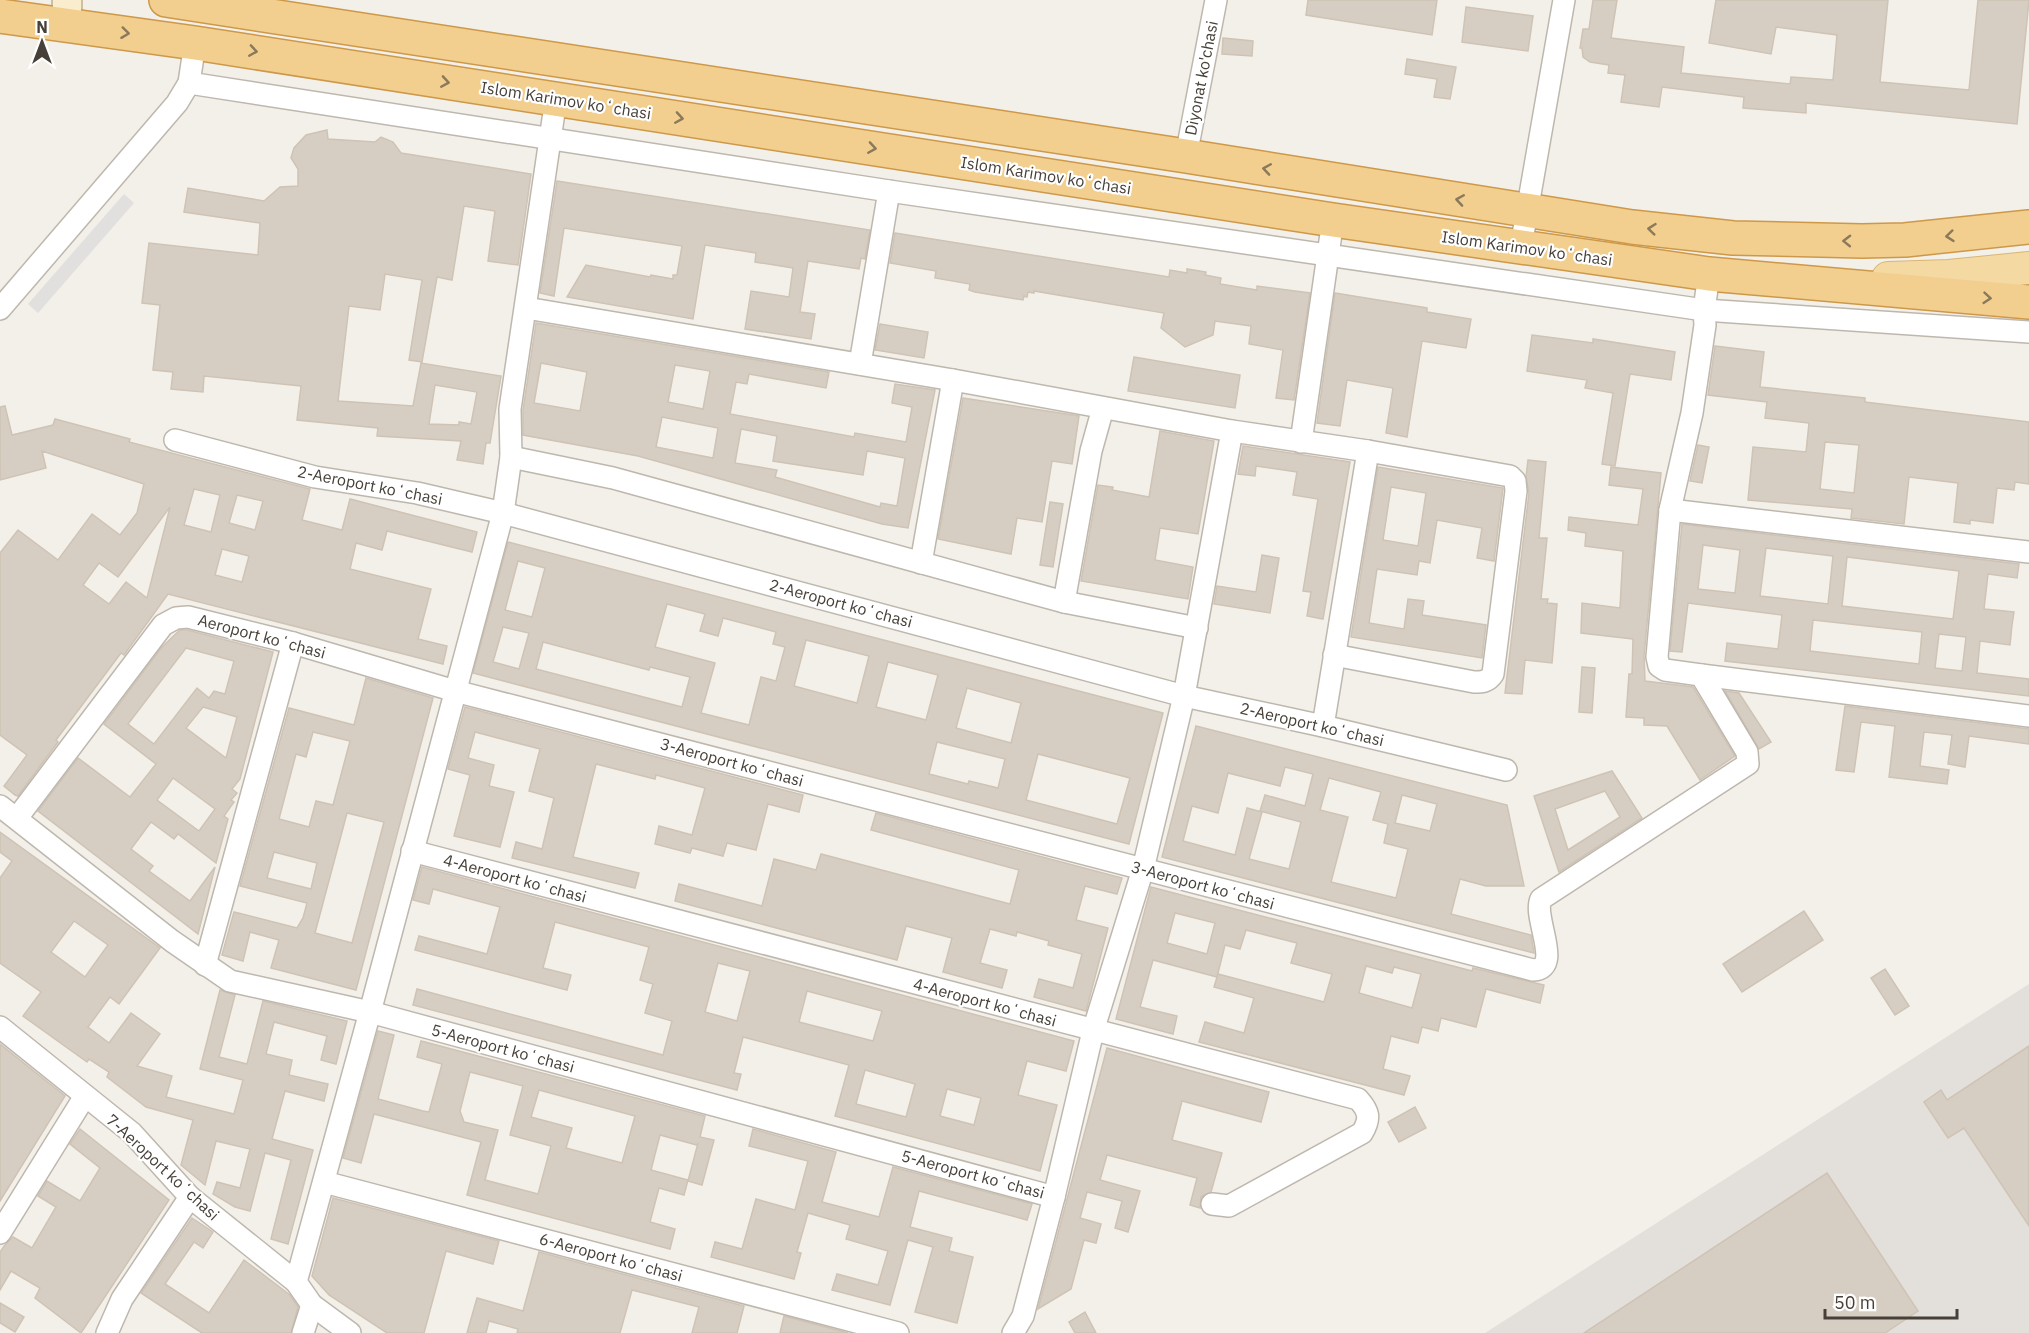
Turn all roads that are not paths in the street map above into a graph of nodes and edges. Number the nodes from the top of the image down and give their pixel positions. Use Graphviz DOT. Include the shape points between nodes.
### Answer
graph roads {
  1 [pos="166,0"];
  2 [pos="1216,0"];
  3 [pos="1564,0"];
  4 [pos="236,5"];
  5 [pos="53,12"];
  6 [pos="0,16"];
  7 [pos="195,43"];
  8 [pos="189,84"];
  9 [pos="556,99"];
  10 [pos="551,138"];
  11 [pos="1186,156"];
  12 [pos="889,191"];
  13 [pos="1527,211"];
  14 [pos="1333,220"];
  15 [pos="2029,227"];
  16 [pos="1521,246"];
  17 [pos="1328,254"];
  18 [pos="2029,268"];
  19 [pos="1724,276"];
  20 [pos="2029,302"];
  21 [pos="526,308"];
  22 [pos="0,309"];
  23 [pos="1704,310"];
  24 [pos="2029,332"];
  25 [pos="860,364"];
  26 [pos="953,380"];
  27 [pos="1102,408"];
  28 [pos="1232,431"];
  29 [pos="175,440"];
  30 [pos="1301,442"];
  31 [pos="1368,451"];
  32 [pos="511,457"];
  33 [pos="1670,510"];
  34 [pos="503,513"];
  35 [pos="2029,552"];
  36 [pos="921,563"];
  37 [pos="1064,602"];
  38 [pos="1197,628"];
  39 [pos="293,643"];
  40 [pos="1335,655"];
  41 [pos="1701,675"];
  42 [pos="455,691"];
  43 [pos="1184,696"];
  44 [pos="2029,716"];
  45 [pos="1323,726"];
  46 [pos="1506,770"];
  47 [pos="8,812"];
  48 [pos="412,851"];
  49 [pos="1143,869"];
  50 [pos="206,965"];
  51 [pos="370,1012"];
  52 [pos="0,1027"];
  53 [pos="1093,1031"];
  54 [pos="85,1096"];
  55 [pos="324,1182"];
  56 [pos="190,1197"];
  57 [pos="1054,1197"];
  58 [pos="1212,1204"];
  59 [pos="0,1233"];
  60 [pos="296,1282"];
  61 [pos="312,1305"];
  62 [pos="113,1331"];
  63 [pos="303,1333"];
  64 [pos="350,1333"];
  65 [pos="898,1333"];
  66 [pos="1013,1333"];
  1 -- 4 [label="highway"];
  2 -- 11 [label="street, Diyonat ko'chasi"];
  3 -- 13 [label="street"];
  4 -- 11 [label="highway" via="554,61"];
  5 -- 6 [label="highway, Islom Karimov koʻchasi"];
  5 -- 7 [label="highway, Islom Karimov koʻchasi, one-way"];
  7 -- 8 [label="street"];
  7 -- 9 [label="highway, Islom Karimov koʻchasi, one-way"];
  8 -- 10 [label="street"];
  8 -- 22 [label="street" via="177,103"];
  9 -- 10 [label="street"];
  9 -- 14 [label="highway, Islom Karimov koʻchasi, one-way"];
  10 -- 12 [label="street"];
  10 -- 21 [label="street"];
  13 -- 11 [label="highway, one-way"];
  12 -- 17 [label="street"];
  12 -- 25 [label="street"];
  15 -- 13 [label="highway, one-way" via="1905,240 1781,240 1632,227"];
  13 -- 16 [label="street"];
  14 -- 16 [label="highway, Islom Karimov koʻchasi"];
  14 -- 17 [label="street"];
  16 -- 19 [label="highway, Islom Karimov koʻchasi"];
  17 -- 23 [label="street"];
  17 -- 30 [label="street"];
  18 -- 19 [label="main road, Islom Karimov koʻchasi" via="1905,278"];
  19 -- 20 [label="highway, one-way"];
  19 -- 23 [label="street"];
  21 -- 25 [label="street"];
  21 -- 32 [label="street" via="510,409"];
  23 -- 24 [label="street"];
  23 -- 33 [label="street" via="1692,413"];
  25 -- 26 [label="street"];
  26 -- 27 [label="street"];
  26 -- 36 [label="street"];
  27 -- 28 [label="street"];
  27 -- 37 [label="street"];
  28 -- 30 [label="street"];
  28 -- 38 [label="street"];
  29 -- 34 [label="street, 2-Aeroport koʻchasi" via="315,477 417,493"];
  30 -- 31 [label="street"];
  31 -- 40 [label="street"];
  31 -- 40 [label="street" via="1501,474 1515,481 1493,674 1485,681 1474,682"];
  32 -- 34 [label="street"];
  32 -- 36 [label="street" via="613,478"];
  33 -- 35 [label="street"];
  33 -- 41 [label="street" via="1657,657 1659,666 1665,670"];
  34 -- 42 [label="street"];
  34 -- 43 [label="street, 2-Aeroport koʻchasi"];
  36 -- 37 [label="street"];
  37 -- 38 [label="street"];
  38 -- 43 [label="street"];
  39 -- 42 [label="street, Aeroport koʻchasi"];
  39 -- 47 [label="street, Aeroport koʻchasi" via="188,617 163,625"];
  39 -- 50 [label="street"];
  40 -- 45 [label="street"];
  41 -- 44 [label="street"];
  41 -- 49 [label="street, 3-Aeroport koʻchasi" via="1747,752 1748,764 1541,899 1538,907 1547,952 1540,970"];
  42 -- 48 [label="street"];
  42 -- 49 [label="street, 3-Aeroport koʻchasi"];
  43 -- 45 [label="street, 2-Aeroport koʻchasi"];
  43 -- 49 [label="street"];
  45 -- 46 [label="street, 2-Aeroport koʻchasi"];
  47 -- 50 [label="street, 5-Aeroport koʻchasi"];
  48 -- 51 [label="street"];
  48 -- 53 [label="street, 4-Aeroport koʻchasi"];
  49 -- 53 [label="street"];
  50 -- 51 [label="street, 5-Aeroport koʻchasi" via="230,981"];
  51 -- 55 [label="street"];
  51 -- 57 [label="street, 5-Aeroport koʻchasi"];
  52 -- 54 [label="street, 7-Aeroport koʻchasi"];
  53 -- 57 [label="street"];
  53 -- 58 [label="street, 4-Aeroport koʻchasi" via="1358,1099 1365,1107 1368,1124 1362,1133 1229,1206"];
  54 -- 56 [label="street, 7-Aeroport koʻchasi" via="132,1133"];
  54 -- 59 [label="street"];
  55 -- 60 [label="street"];
  55 -- 65 [label="street, 6-Aeroport koʻchasi"];
  56 -- 60 [label="street, 7-Aeroport koʻchasi"];
  56 -- 62 [label="street" via="122,1299"];
  57 -- 66 [label="street" via="1023,1316"];
  60 -- 61 [label="street, 7-Aeroport koʻchasi"];
  61 -- 63 [label="street"];
  61 -- 64 [label="street, 7-Aeroport koʻchasi"];
}
